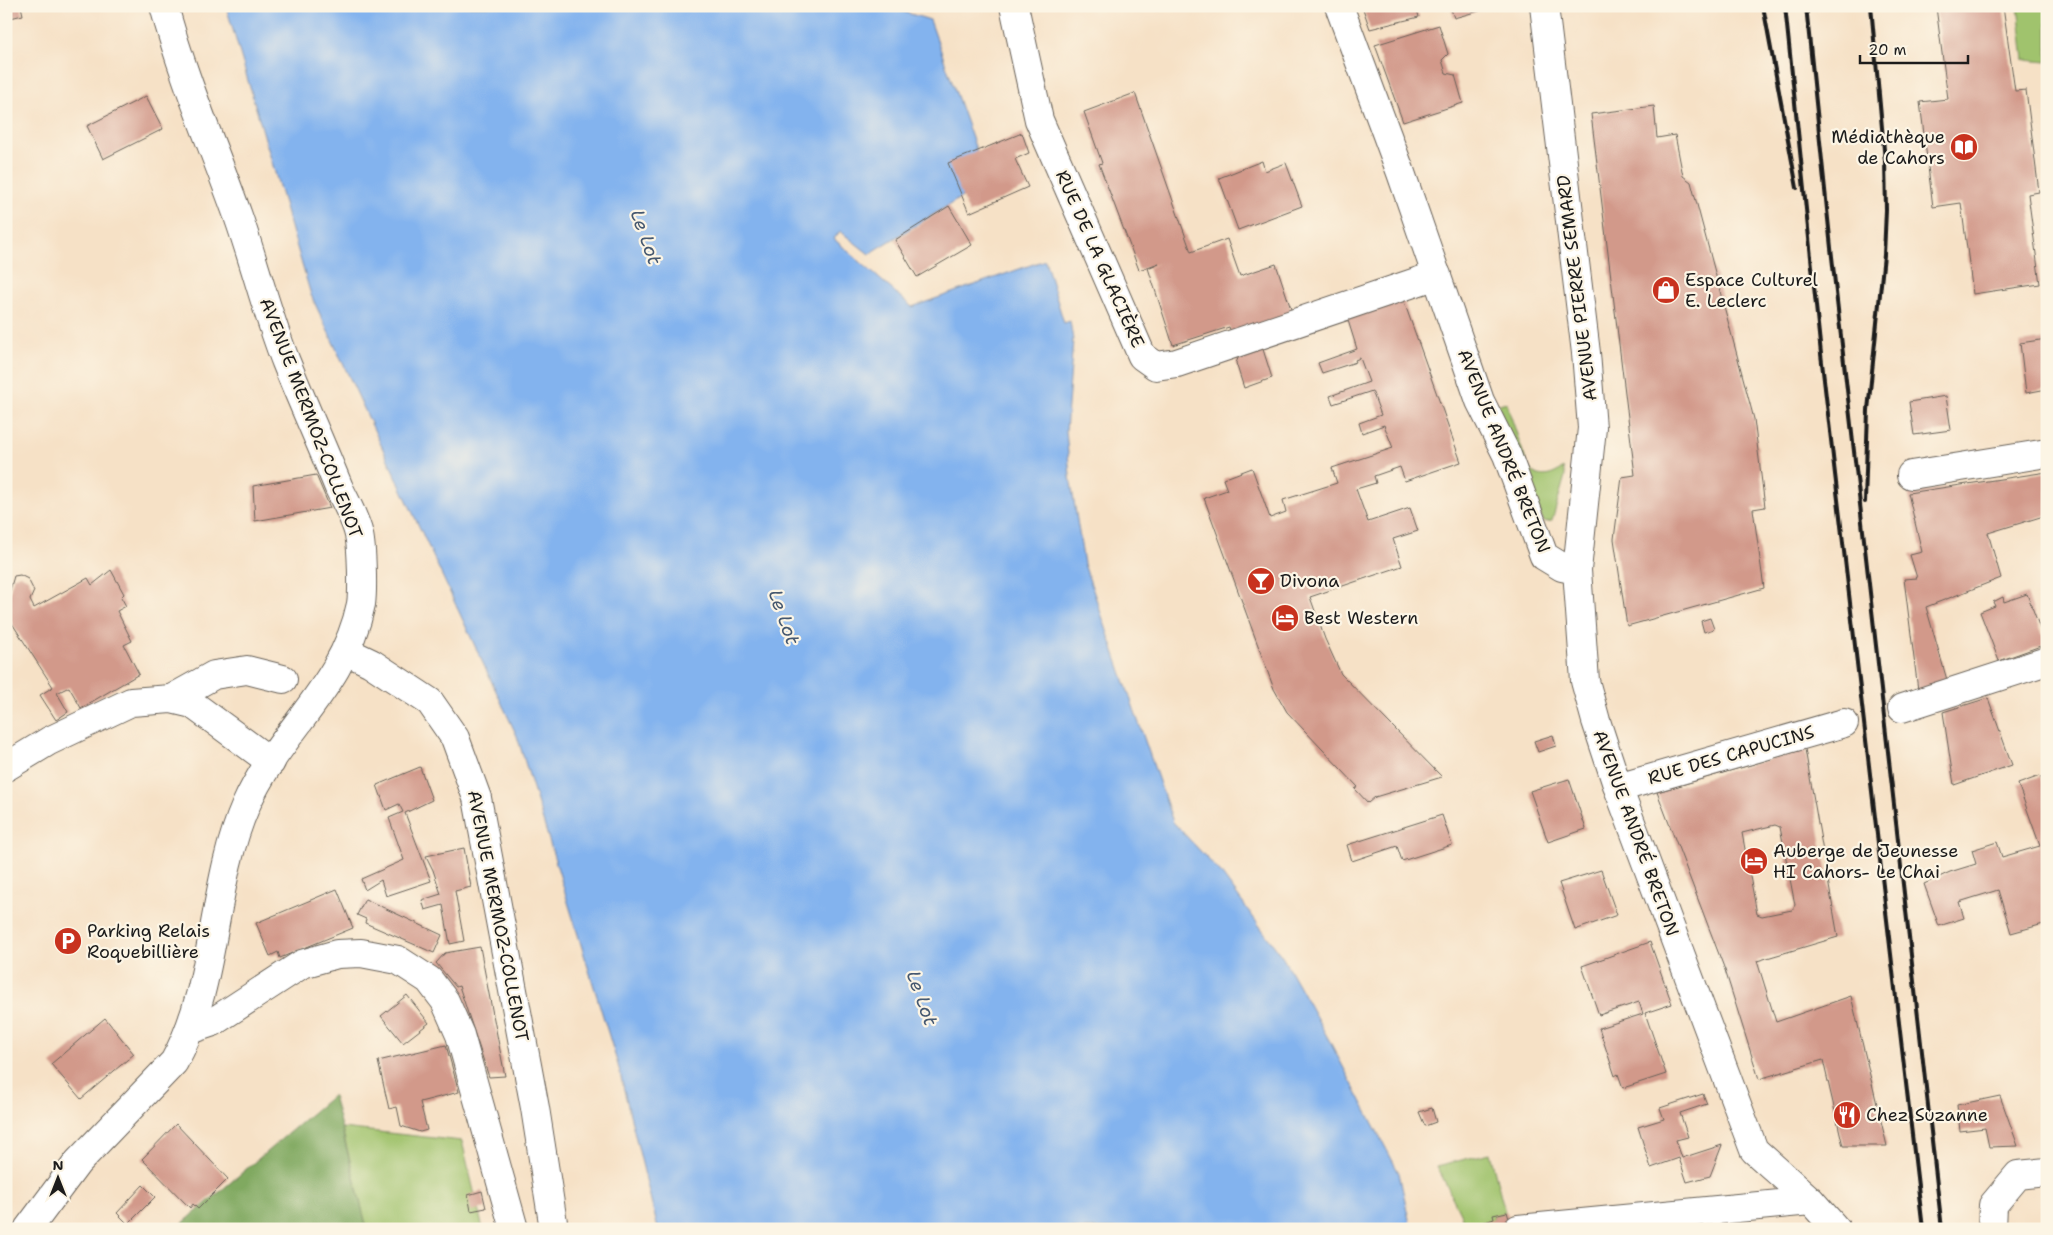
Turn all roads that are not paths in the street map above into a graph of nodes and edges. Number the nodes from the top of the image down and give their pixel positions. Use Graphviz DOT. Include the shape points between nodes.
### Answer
graph roads {
  1 [pos="164,6"];
  2 [pos="1014,6"];
  3 [pos="1339,6"];
  4 [pos="1544,6"];
  5 [pos="1437,275"];
  6 [pos="2047,453"];
  7 [pos="1911,475"];
  8 [pos="1577,570"];
  9 [pos="346,651"];
  10 [pos="2047,661"];
  11 [pos="283,679"];
  12 [pos="170,699"];
  13 [pos="1902,708"];
  14 [pos="1844,723"];
  15 [pos="271,762"];
  16 [pos="6,767"];
  17 [pos="1618,788"];
  18 [pos="188,1030"];
  19 [pos="2047,1172"];
  20 [pos="1811,1201"];
  21 [pos="28,1229"];
  22 [pos="514,1229"];
  23 [pos="554,1229"];
  24 [pos="1518,1229"];
  25 [pos="1836,1229"];
  26 [pos="1992,1229"];
  1 -- 9 [label="street, AVENUE MERMOZ-COLLENOT" via="177,57 238,217 285,360 359,535 361,602"];
  2 -- 5 [label="street, RUE DE LA GLACIÈRE" via="1039,120 1142,356 1156,366 1177,363"];
  3 -- 5 [label="street, AVENUE ANDRÉ BRETON"];
  4 -- 8 [label="street, AVENUE PIERRE SEMARD" via="1586,352 1592,428"];
  5 -- 8 [label="street, AVENUE ANDRÉ BRETON" via="1480,401 1507,454 1544,556 1562,567"];
  6 -- 7 [label="street"];
  8 -- 17 [label="street, AVENUE ANDRÉ BRETON" via="1585,681"];
  9 -- 15 [label="street" via="319,698"];
  9 -- 23 [label="street, AVENUE MERMOZ-COLLENOT" via="371,663 430,702 455,738 477,798 535,1108"];
  10 -- 13 [label="street"];
  11 -- 12 [label="street" via="247,670 214,675"];
  12 -- 15 [label="street" via="192,704"];
  12 -- 16 [label="street" via="131,702 49,741"];
  14 -- 17 [label="street, RUE DES CAPUCINS"];
  15 -- 18 [label="street" via="247,804 234,838 203,988"];
  17 -- 20 [label="street, AVENUE ANDRÉ BRETON" via="1754,1150"];
  18 -- 21 [label="street" via="174,1062 78,1162"];
  18 -- 22 [label="street" via="214,1022 302,964 337,954 361,953 398,960 429,980 445,1001 460,1035"];
  19 -- 26 [label="street" via="2018,1175 1993,1205"];
  20 -- 24 [label="street"];
  20 -- 25 [label="street, AVENUE ANDRÉ BRETON"];
}
